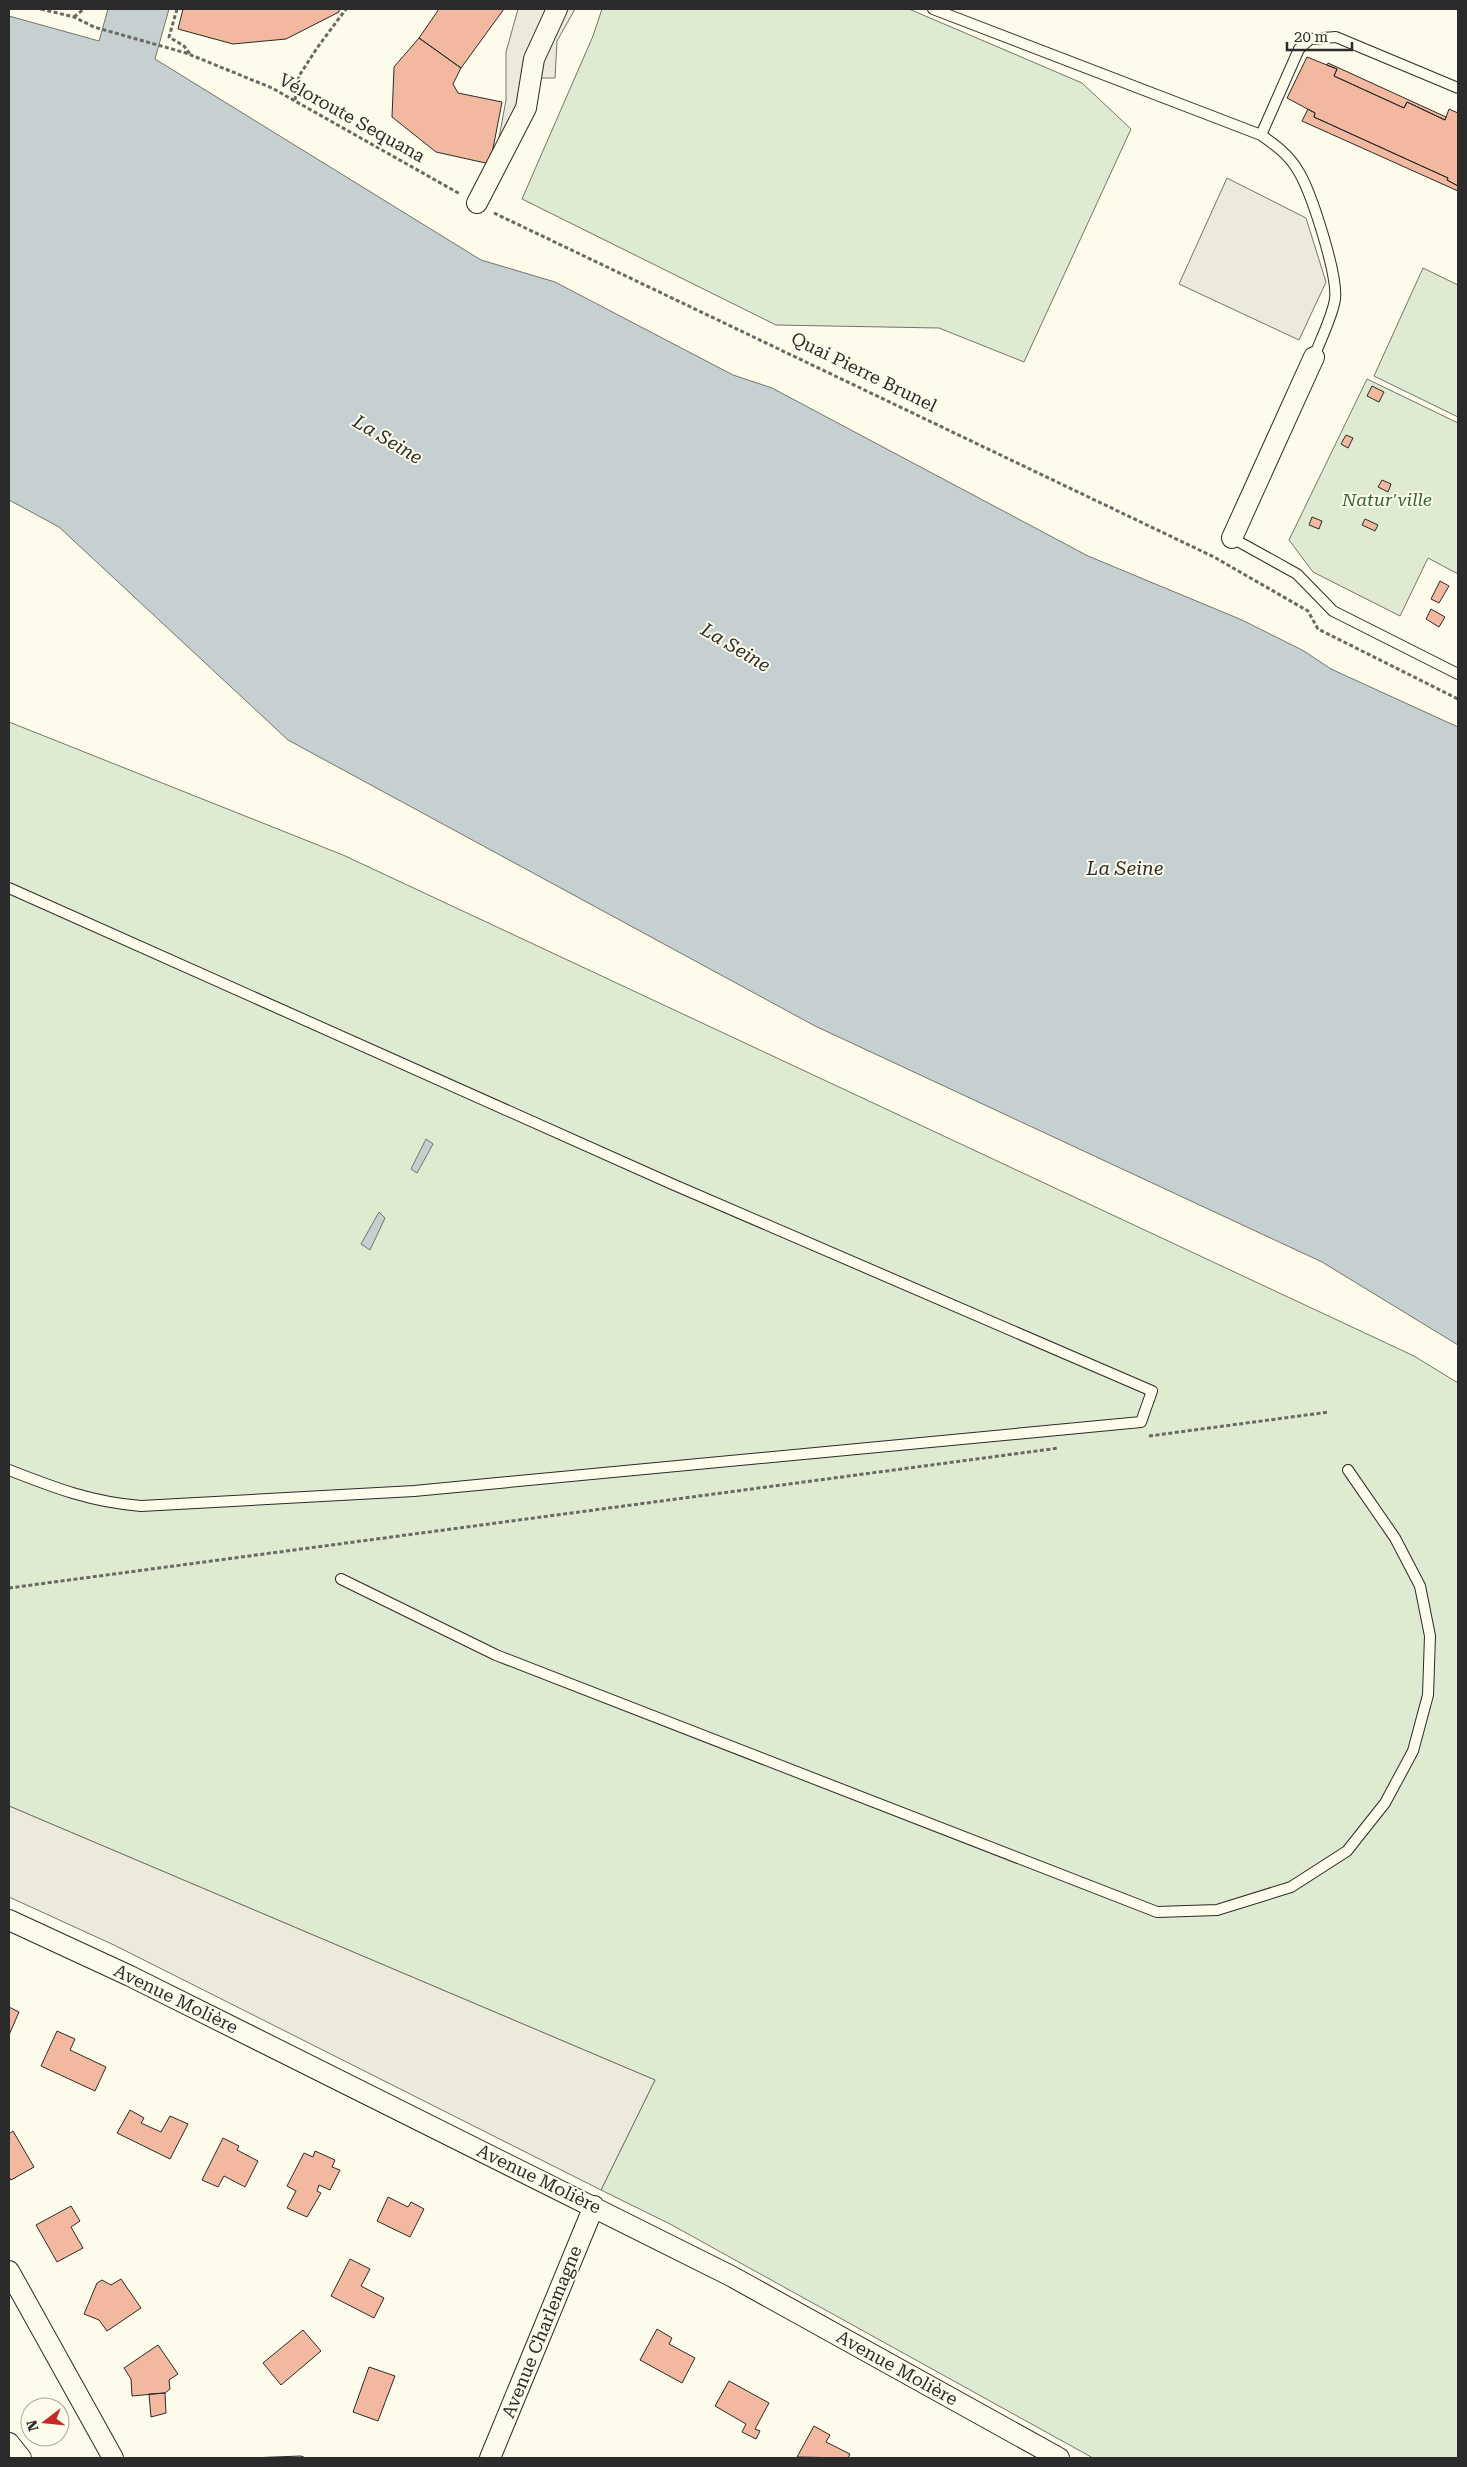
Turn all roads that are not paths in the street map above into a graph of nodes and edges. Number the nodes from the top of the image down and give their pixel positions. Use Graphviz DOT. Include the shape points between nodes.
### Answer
graph roads {
  1 [pos="556,9"];
  2 [pos="933,9"];
  3 [pos="1458,88"];
  4 [pos="1261,136"];
  5 [pos="477,203"];
  6 [pos="1314,357"];
  7 [pos="1232,538"];
  8 [pos="1458,674"];
  9 [pos="9,888"];
  10 [pos="9,1470"];
  11 [pos="1348,1470"];
  12 [pos="341,1578"];
  13 [pos="9,1920"];
  14 [pos="594,2206"];
  15 [pos="9,2271"];
  16 [pos="9,2443"];
  17 [pos="21,2458"];
  18 [pos="113,2458"];
  19 [pos="490,2458"];
  20 [pos="1059,2458"];
  1 -- 5 [label="street" via="534,59 526,108"];
  2 -- 4 [label="lane"];
  3 -- 4 [label="lane" via="1336,37 1310,39 1299,49"];
  4 -- 6 [label="lane" via="1282,150 1297,168 1311,198 1331,268 1335,299"];
  6 -- 7 [label="street"];
  7 -- 8 [label="lane" via="1297,574 1333,611"];
  9 -- 10 [label="lane" via="672,1184 1152,1391 1141,1422 414,1492 141,1506 110,1504 77,1496"];
  11 -- 12 [label="lane" via="1395,1538 1420,1586 1430,1636 1428,1695 1413,1751 1385,1802 1347,1851 1292,1887 1217,1910 1157,1912 496,1656"];
  13 -- 14 [label="street, Avenue Molière" via="130,1976"];
  14 -- 19 [label="street, Avenue Charlemagne"];
  14 -- 20 [label="street, Avenue Molière" via="731,2276"];
  15 -- 18 [label="street"];
  16 -- 17 [label="street"];
}
